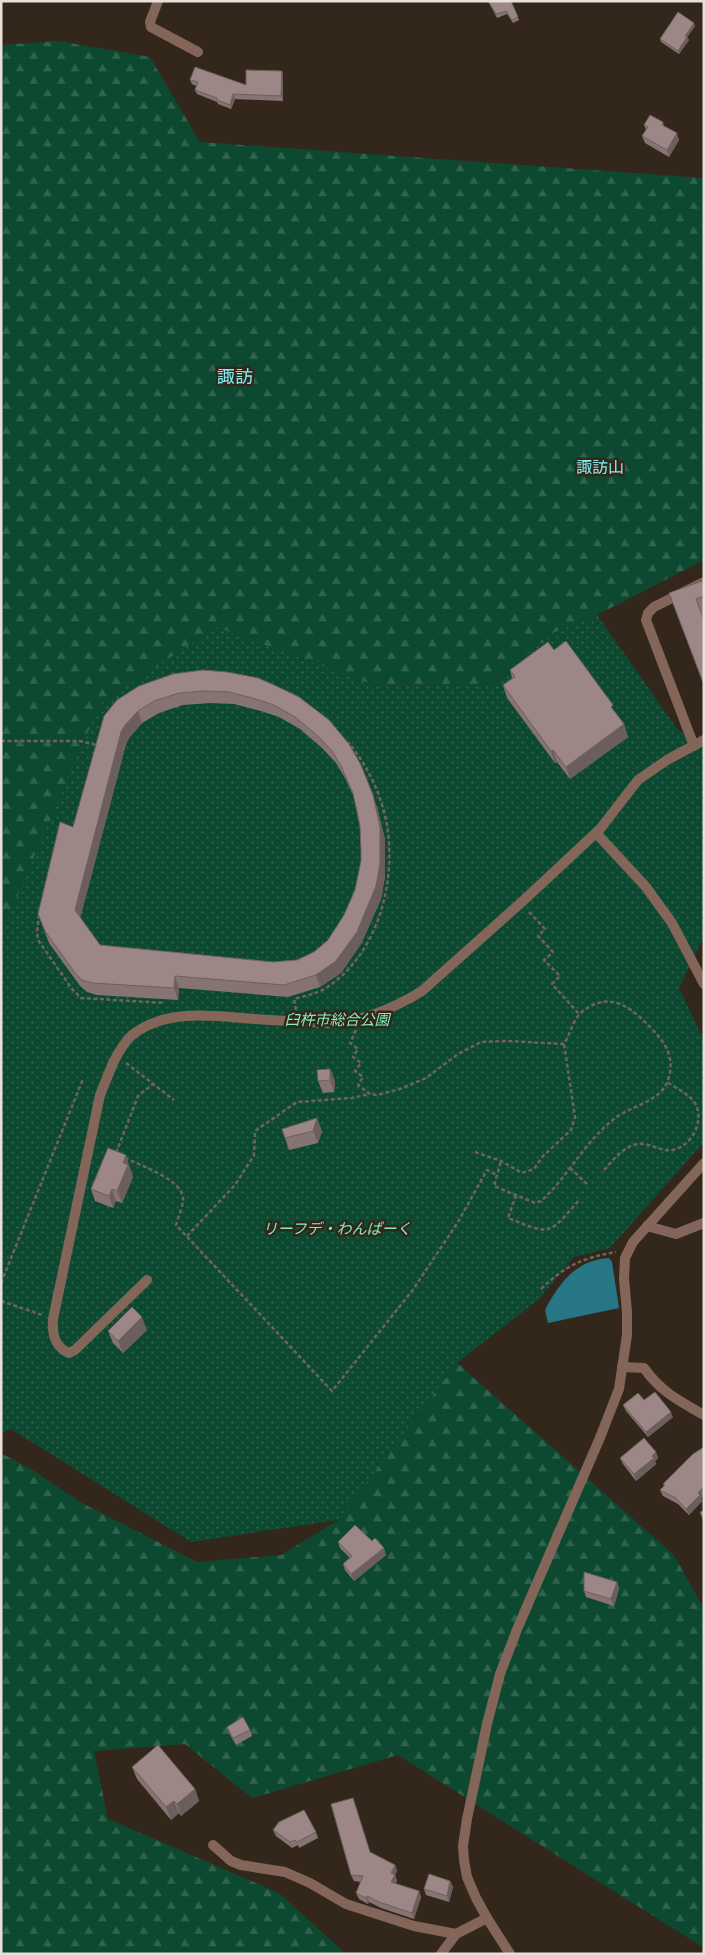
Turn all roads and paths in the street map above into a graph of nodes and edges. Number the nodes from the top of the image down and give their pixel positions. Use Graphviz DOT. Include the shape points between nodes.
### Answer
graph roads {
  1 [pos="158,1"];
  2 [pos="198,52"];
  3 [pos="704,582"];
  4 [pos="100,738"];
  5 [pos="345,739"];
  6 [pos="1,740"];
  7 [pos="704,740"];
  8 [pos="97,745"];
  9 [pos="694,746"];
  10 [pos="96,751"];
  11 [pos="596,833"];
  12 [pos="40,906"];
  13 [pos="530,914"];
  14 [pos="704,984"];
  15 [pos="165,1003"];
  16 [pos="296,1010"];
  17 [pos="580,1014"];
  18 [pos="356,1026"];
  19 [pos="564,1044"];
  20 [pos="115,1060"];
  21 [pos="83,1079"];
  22 [pos="667,1082"];
  23 [pos="154,1084"];
  24 [pos="370,1094"];
  25 [pos="174,1100"];
  26 [pos="475,1152"];
  27 [pos="116,1153"];
  28 [pos="125,1158"];
  29 [pos="501,1161"];
  30 [pos="704,1163"];
  31 [pos="570,1168"];
  32 [pos="604,1170"];
  33 [pos="497,1175"];
  34 [pos="588,1184"];
  35 [pos="516,1195"];
  36 [pos="580,1199"];
  37 [pos="704,1223"];
  38 [pos="647,1226"];
  39 [pos="187,1236"];
  40 [pos="618,1251"];
  41 [pos="146,1280"];
  42 [pos="1,1282"];
  43 [pos="541,1289"];
  44 [pos="1,1301"];
  45 [pos="53,1319"];
  46 [pos="622,1367"];
  47 [pos="704,1415"];
  48 [pos="213,1845"];
  49 [pos="487,1918"];
  50 [pos="456,1934"];
  51 [pos="442,1954"];
  52 [pos="510,1954"];
  1 -- 2 [label="street" via="151,27"];
  3 -- 9 [label="street" via="654,607 646,620"];
  4 -- 8 [label="path"];
  5 -- 16 [label="path" via="376,787 384,813 389,854 385,899 370,936 349,968 322,990 294,999"];
  6 -- 8 [label="path" via="80,741"];
  7 -- 9 [label="street"];
  8 -- 10 [label="path"];
  9 -- 11 [label="street" via="638,780"];
  11 -- 14 [label="street" via="646,887 672,923"];
  11 -- 20 [label="street" via="422,991 404,1002 380,1013 337,1023 197,1014 173,1018 131,1036"];
  12 -- 15 [label="path" via="38,940 81,998"];
  13 -- 17 [label="path" via="545,929 538,936 553,952 544,960 560,976 552,984"];
  17 -- 19 [label="path"];
  17 -- 22 [label="path" via="606,1002 625,1005 635,1011 667,1047 670,1065"];
  18 -- 24 [label="path" via="350,1043 358,1049 353,1057 361,1063 355,1071 363,1077 358,1085"];
  19 -- 24 [label="path" via="481,1042 458,1054 426,1078 386,1094"];
  19 -- 29 [label="path" via="575,1117 572,1130 543,1156 534,1169 522,1173"];
  20 -- 23 [label="path"];
  20 -- 45 [label="street" via="100,1095"];
  21 -- 42 [label="path"];
  22 -- 31 [label="path" via="651,1101 614,1119"];
  22 -- 32 [label="path" via="687,1094 699,1110 700,1122 693,1137 684,1146 673,1150 633,1145"];
  23 -- 25 [label="path"];
  23 -- 27 [label="path" via="138,1096"];
  24 -- 39 [label="path" via="297,1102 255,1131 254,1155 240,1178"];
  26 -- 29 [label="path"];
  28 -- 39 [label="path" via="179,1187 183,1198 176,1225"];
  29 -- 33 [label="path"];
  30 -- 38 [label="street"];
  31 -- 34 [label="path"];
  31 -- 35 [label="path" via="541,1201 535,1203"];
  33 -- 35 [label="path" via="494,1186"];
  33 -- 39 [label="path" via="487,1170 458,1222 412,1291 332,1391"];
  35 -- 36 [label="path" via="508,1218 540,1231 558,1224"];
  37 -- 38 [label="street" via="676,1234"];
  38 -- 46 [label="street" via="633,1242 626,1258 627,1336"];
  40 -- 43 [label="path" via="587,1258 555,1275"];
  41 -- 45 [label="street" via="69,1353 54,1339"];
  44 -- 45 [label="path"];
  46 -- 47 [label="street" via="644,1368 667,1394"];
  46 -- 49 [label="street" via="619,1389 599,1440 500,1674 487,1724 463,1846 467,1877"];
  48 -- 50 [label="street" via="231,1861 285,1872 346,1904 414,1926"];
  49 -- 50 [label="street"];
  49 -- 52 [label="street"];
  50 -- 51 [label="street"];
}
